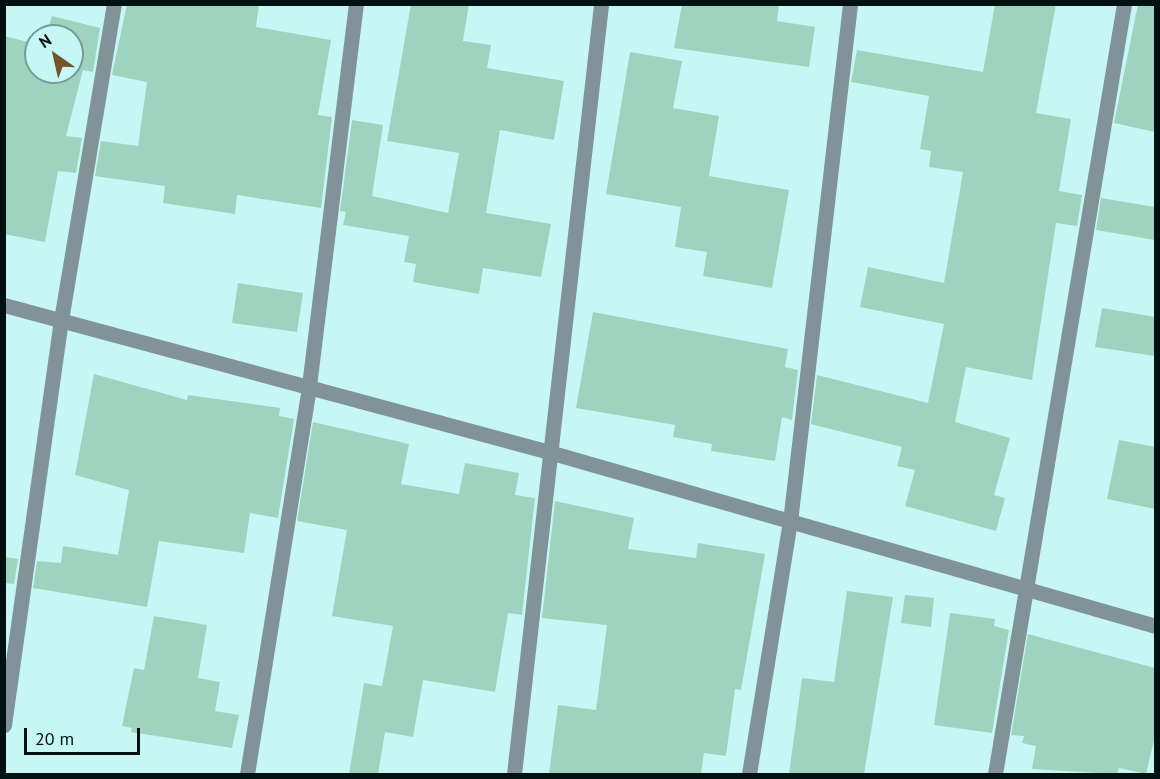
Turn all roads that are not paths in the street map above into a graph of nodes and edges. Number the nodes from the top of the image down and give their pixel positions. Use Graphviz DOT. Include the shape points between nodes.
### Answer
graph roads {
  1 [pos="114,4"];
  2 [pos="356,4"];
  3 [pos="601,4"];
  4 [pos="850,4"];
  5 [pos="1124,4"];
  6 [pos="4,305"];
  7 [pos="61,320"];
  8 [pos="309,386"];
  9 [pos="549,452"];
  10 [pos="790,522"];
  11 [pos="1022,589"];
  12 [pos="1155,626"];
  13 [pos="4,725"];
  14 [pos="248,774"];
  15 [pos="514,774"];
  16 [pos="749,774"];
  17 [pos="995,774"];
  1 -- 7 [label="street"];
  2 -- 8 [label="street"];
  3 -- 9 [label="street"];
  4 -- 10 [label="street"];
  5 -- 11 [label="street"];
  6 -- 7 [label="street"];
  7 -- 8 [label="street"];
  7 -- 13 [label="street"];
  8 -- 9 [label="street"];
  8 -- 14 [label="street"];
  9 -- 10 [label="street"];
  9 -- 15 [label="street"];
  10 -- 11 [label="street"];
  10 -- 16 [label="street"];
  11 -- 12 [label="street"];
  11 -- 17 [label="street"];
}
